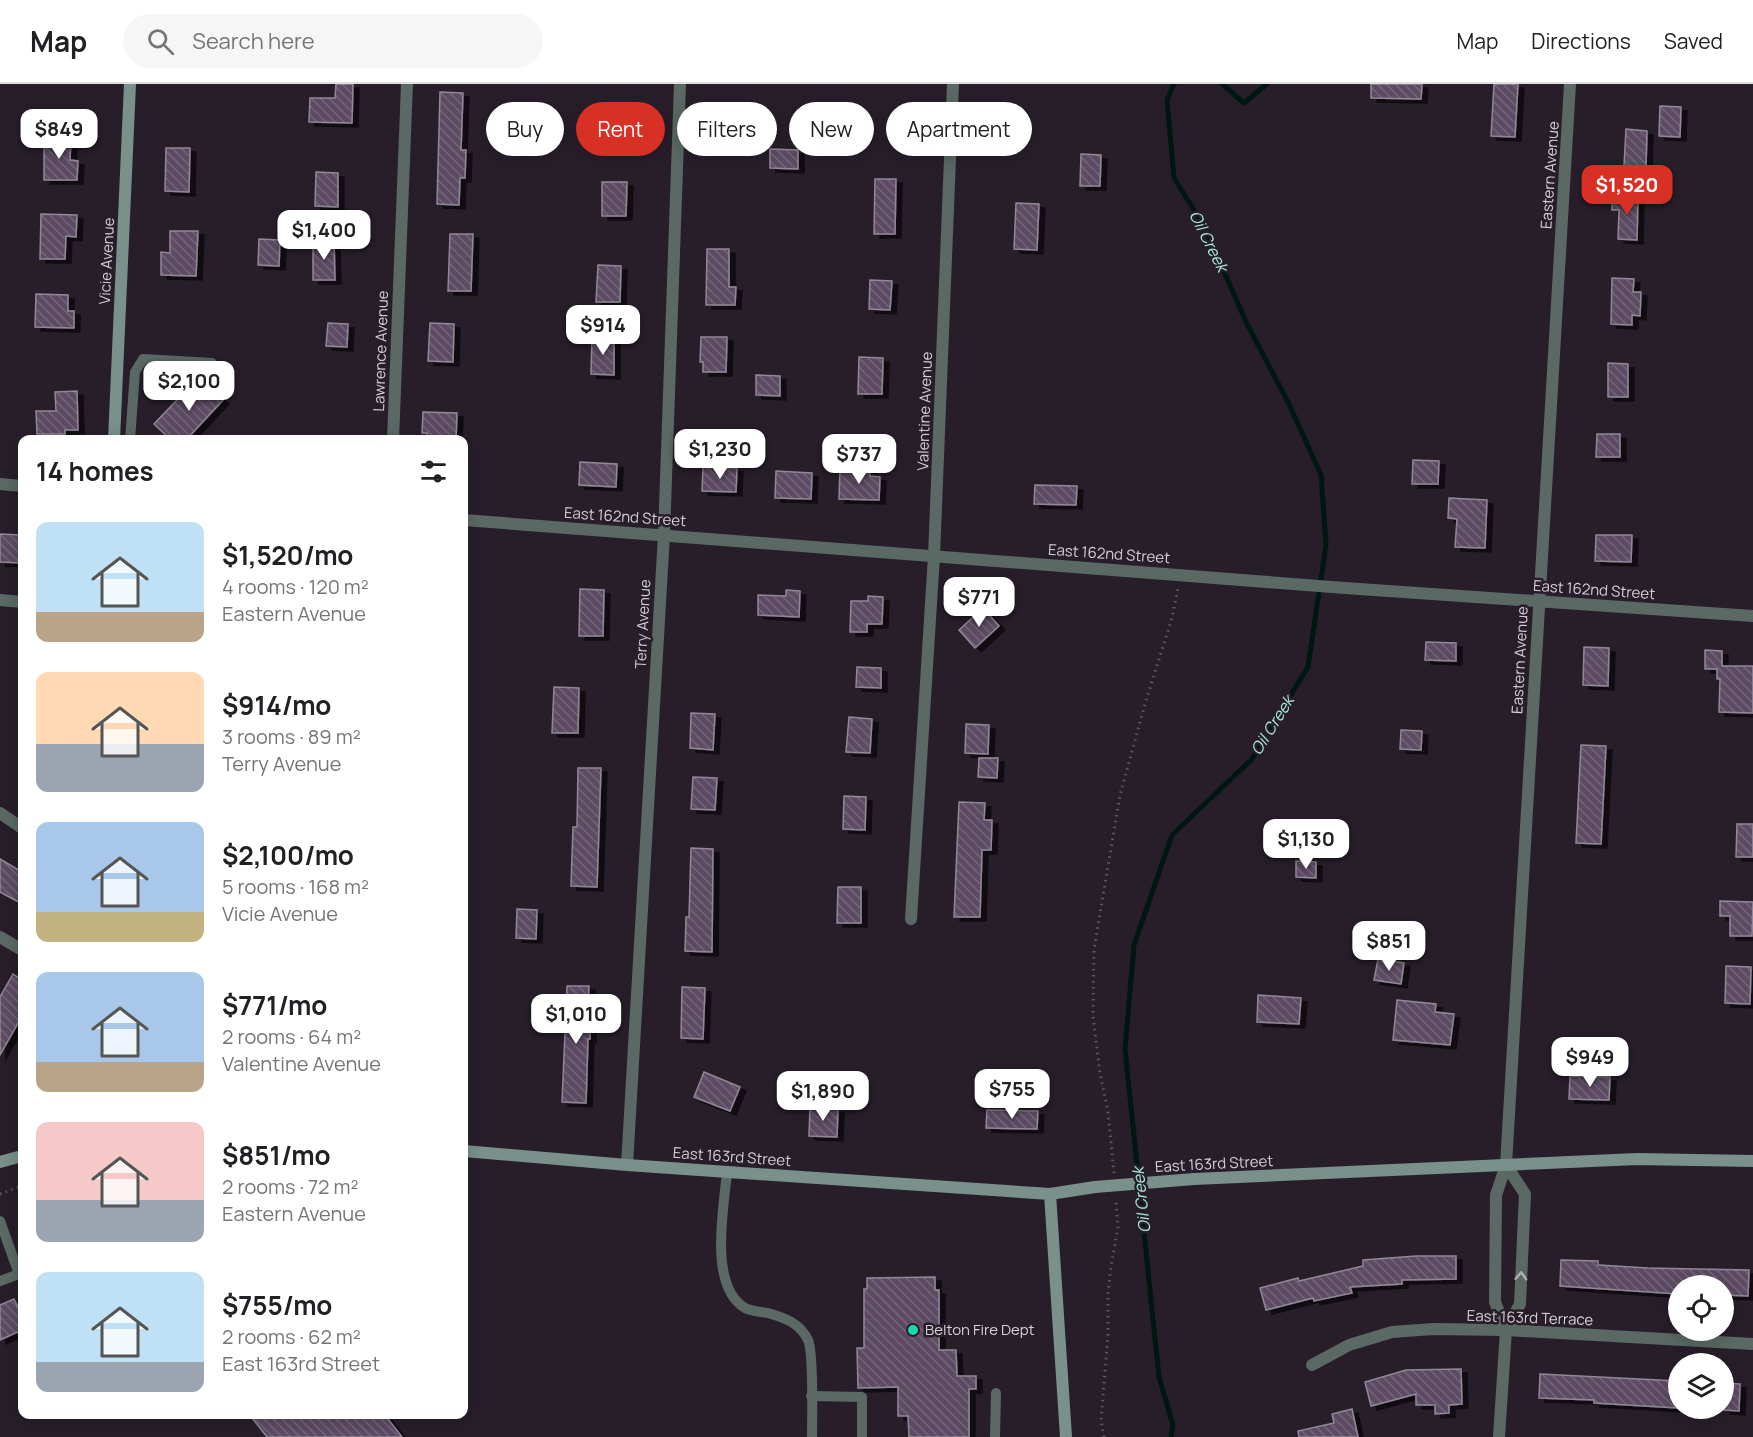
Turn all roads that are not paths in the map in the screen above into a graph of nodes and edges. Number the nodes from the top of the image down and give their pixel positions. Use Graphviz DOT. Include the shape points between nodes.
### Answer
graph roads {
  1 [pos="130,84"];
  2 [pos="407,84"];
  3 [pos="680,84"];
  4 [pos="953,84"];
  5 [pos="1570,84"];
  6 [pos="212,363"];
  7 [pos="114,435"];
  8 [pos="130,435"];
  9 [pos="393,435"];
  10 [pos="0,484"];
  11 [pos="18,486"];
  12 [pos="468,520"];
  13 [pos="664,535"];
  14 [pos="934,556"];
  15 [pos="0,600"];
  16 [pos="1538,601"];
  17 [pos="18,602"];
  18 [pos="1753,616"];
  19 [pos="0,813"];
  20 [pos="18,825"];
  21 [pos="911,919"];
  22 [pos="0,939"];
  23 [pos="18,948"];
  24 [pos="468,1150"];
  25 [pos="18,1157"];
  26 [pos="1753,1161"];
  27 [pos="0,1162"];
  28 [pos="627,1166"];
  29 [pos="1506,1166"];
  30 [pos="727,1172"];
  31 [pos="1050,1194"];
  32 [pos="0,1221"];
  33 [pos="18,1271"];
  34 [pos="18,1274"];
  35 [pos="0,1281"];
  36 [pos="1506,1330"];
  37 [pos="1753,1344"];
  38 [pos="1312,1365"];
  39 [pos="996,1393"];
  40 [pos="811,1396"];
  41 [pos="812,1437"];
  42 [pos="862,1437"];
  43 [pos="995,1437"];
  44 [pos="1065,1437"];
  45 [pos="1499,1437"];
  1 -- 7 [label="street, Vicie Avenue"];
  2 -- 9 [label="street, Lawrence Avenue"];
  3 -- 13 [label="street, Terry Avenue"];
  4 -- 14 [label="street, Valentine Avenue"];
  5 -- 16 [label="street, Eastern Avenue"];
  6 -- 8 [label="lane" via="143,359 135,372"];
  10 -- 11 [label="street"];
  12 -- 13 [label="street, East 162nd Street"];
  13 -- 14 [label="street, East 162nd Street"];
  13 -- 28 [label="street, Terry Avenue"];
  14 -- 16 [label="street, East 162nd Street"];
  14 -- 21 [label="street, Valentine Avenue"];
  15 -- 17 [label="street"];
  16 -- 18 [label="street, East 162nd Street"];
  16 -- 29 [label="street, Eastern Avenue"];
  19 -- 20 [label="street"];
  22 -- 23 [label="street"];
  24 -- 28 [label="street, East 163rd Street"];
  25 -- 27 [label="street"];
  26 -- 29 [label="street, East 163rd Street" via="1637,1159"];
  28 -- 30 [label="street, East 163rd Street"];
  29 -- 31 [label="street, East 163rd Street, bridge" via="1194,1179"];
  29 -- 36 [label="street, Eastern Avenue" via="1496,1195 1495,1302"];
  36 -- 29 [label="street, Eastern Avenue, one-way" via="1520,1304 1525,1194"];
  30 -- 31 [label="street, East 163rd Street"];
  30 -- 40 [label="lane" via="720,1257 723,1274 745,1307 787,1318 800,1327 809,1342"];
  31 -- 44 [label="street"];
  32 -- 33 [label="lane"];
  34 -- 35 [label="lane"];
  36 -- 37 [label="street, East 163rd Terrace"];
  36 -- 38 [label="street, East 163rd Terrace" via="1392,1332 1349,1345"];
  36 -- 45 [label="street, Eastern Avenue"];
  39 -- 43 [label="lane"];
  40 -- 41 [label="lane"];
  40 -- 42 [label="lane" via="862,1397"];
}
